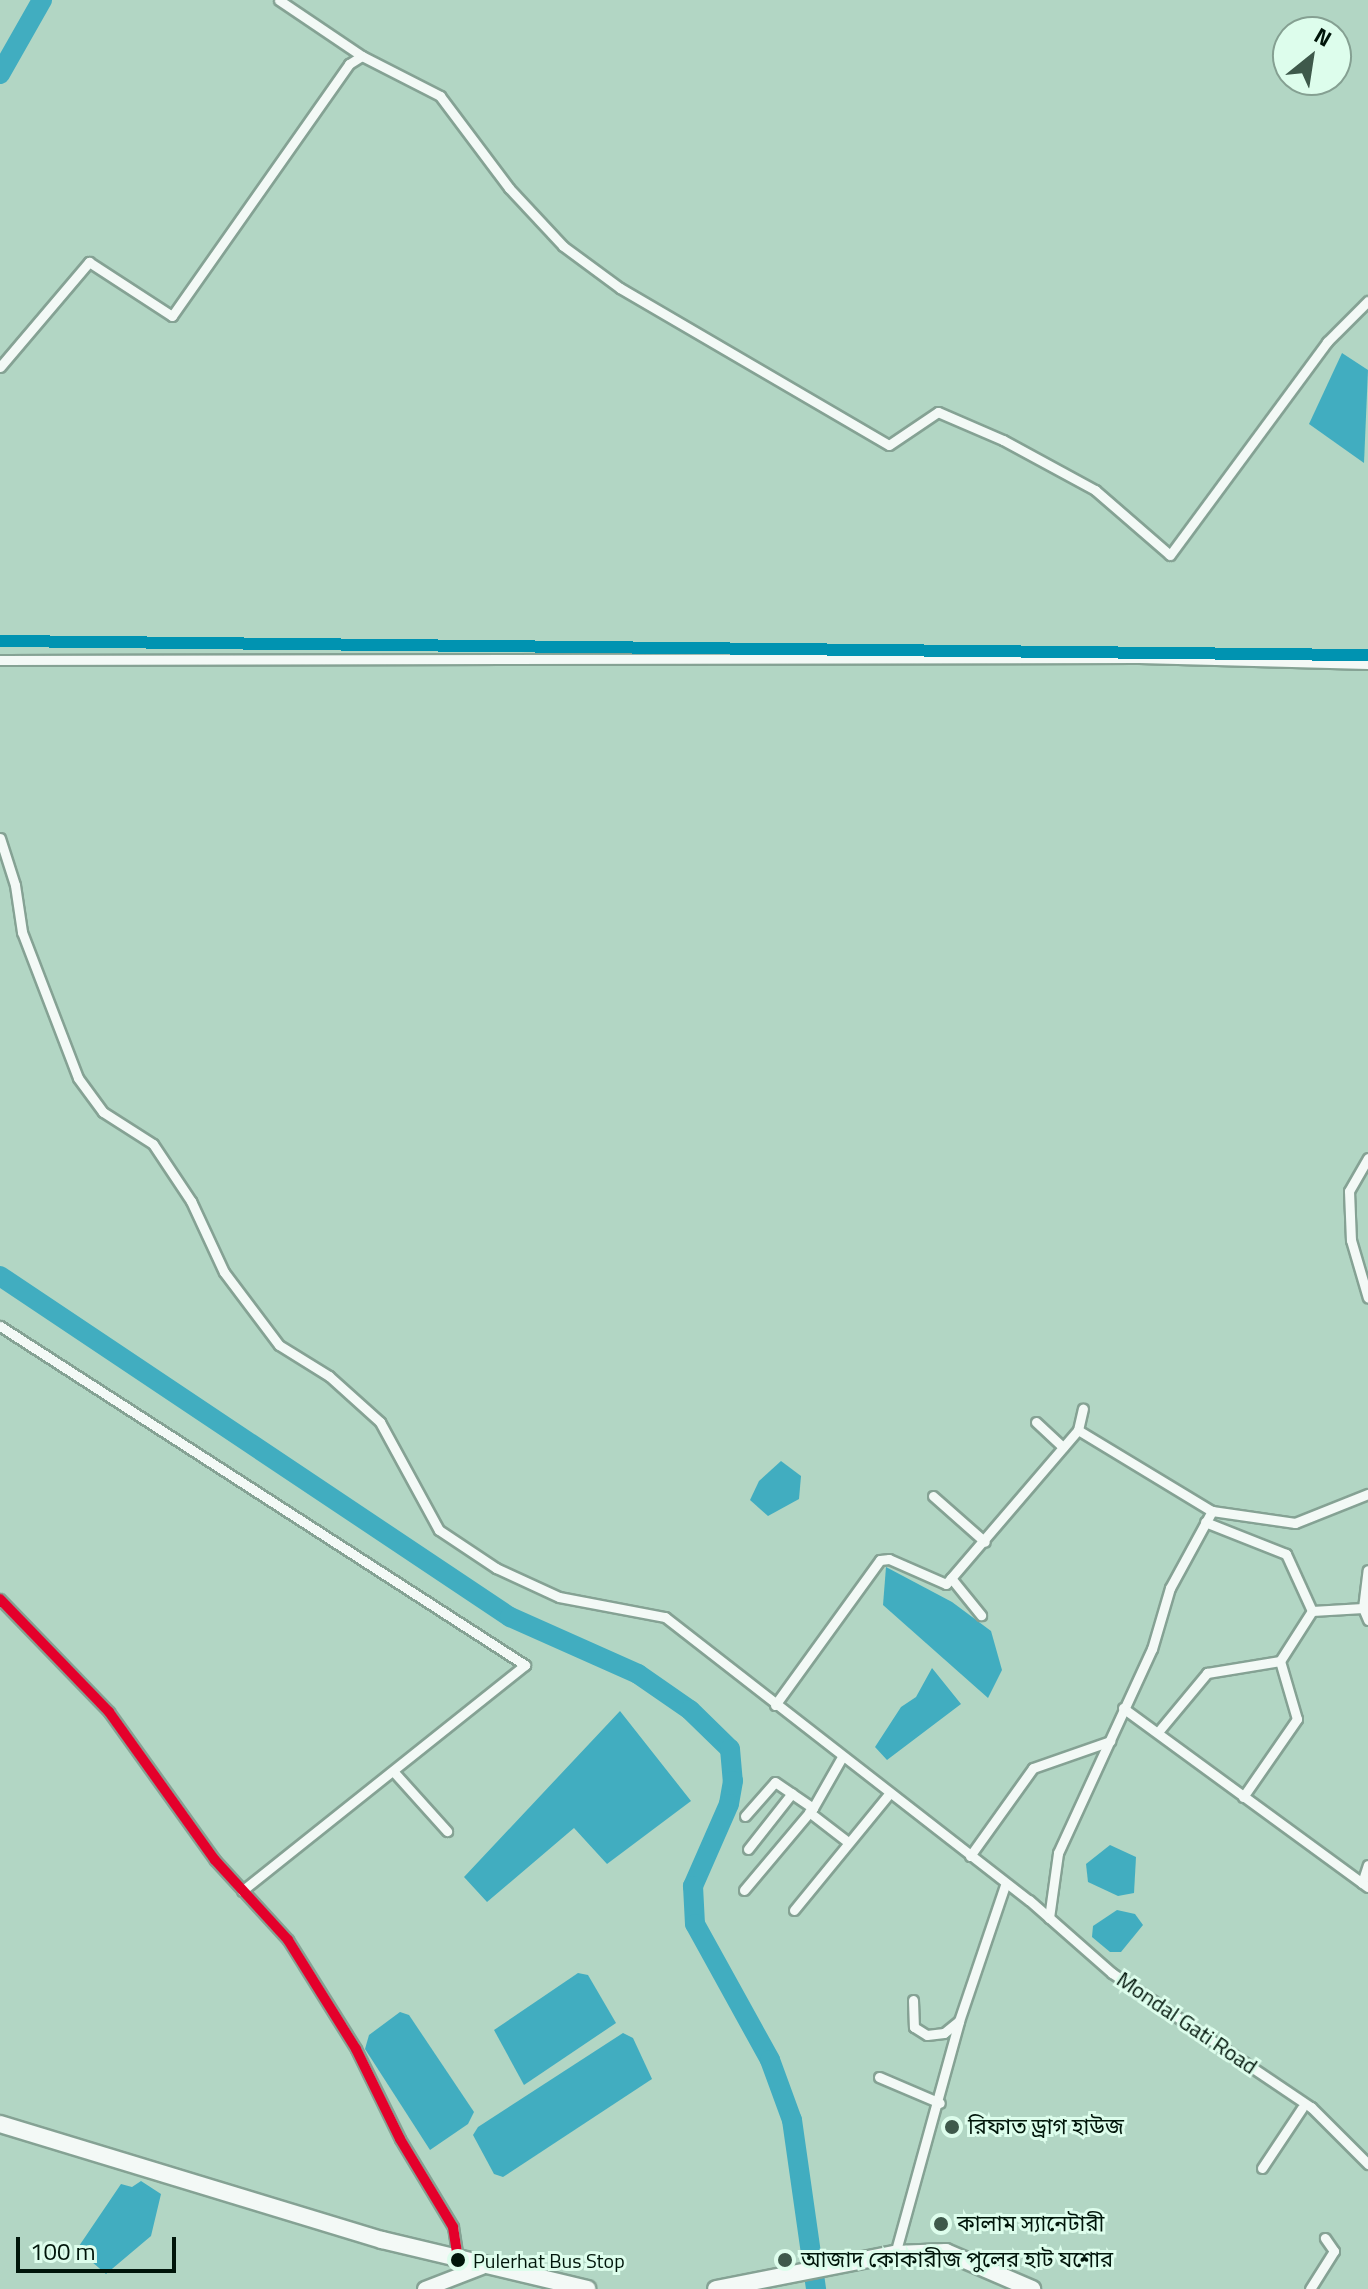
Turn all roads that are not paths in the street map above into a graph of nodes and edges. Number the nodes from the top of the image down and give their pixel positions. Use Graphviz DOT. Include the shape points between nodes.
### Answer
graph roads {
  1 [pos="279,0"];
  2 [pos="362,56"];
  3 [pos="1368,301"];
  4 [pos="0,367"];
  5 [pos="0,660"];
  6 [pos="1368,664"];
  7 [pos="0,838"];
  8 [pos="1368,1158"];
  9 [pos="1368,1298"];
  10 [pos="0,1326"];
  11 [pos="1083,1409"];
  12 [pos="1036,1422"];
  13 [pos="1078,1430"];
  14 [pos="1063,1447"];
  15 [pos="1367,1488"];
  16 [pos="933,1496"];
  17 [pos="1212,1511"];
  18 [pos="1205,1522"];
  19 [pos="985,1542"];
  20 [pos="1368,1570"];
  21 [pos="951,1578"];
  22 [pos="0,1599"];
  23 [pos="1363,1608"];
  24 [pos="1312,1611"];
  25 [pos="981,1615"];
  26 [pos="1368,1620"];
  27 [pos="1280,1661"];
  28 [pos="775,1705"];
  29 [pos="1123,1708"];
  30 [pos="1158,1732"];
  31 [pos="1110,1741"];
  32 [pos="842,1757"];
  33 [pos="393,1771"];
  34 [pos="792,1793"];
  35 [pos="889,1794"];
  36 [pos="1243,1797"];
  37 [pos="811,1810"];
  38 [pos="745,1816"];
  39 [pos="447,1831"];
  40 [pos="848,1842"];
  41 [pos="748,1849"];
  42 [pos="970,1856"];
  43 [pos="1368,1865"];
  44 [pos="1005,1885"];
  45 [pos="1365,1885"];
  46 [pos="744,1890"];
  47 [pos="242,1891"];
  48 [pos="794,1910"];
  49 [pos="1049,1918"];
  50 [pos="913,2000"];
  51 [pos="959,2021"];
  52 [pos="879,2077"];
  53 [pos="940,2103"];
  54 [pos="1302,2108"];
  55 [pos="0,2124"];
  56 [pos="1367,2158"];
  57 [pos="1262,2168"];
  58 [pos="1325,2238"];
  59 [pos="895,2254"];
  60 [pos="458,2260"];
  61 [pos="482,2267"];
  62 [pos="425,2289"];
  63 [pos="587,2289"];
  64 [pos="716,2289"];
  65 [pos="1032,2289"];
  66 [pos="1310,2289"];
  1 -- 2 [label="street"];
  2 -- 3 [label="street" via="440,96 552,235 620,288 889,445 938,412 1003,440 1095,490 1170,555 1327,342"];
  2 -- 4 [label="street" via="349,64 172,316 89,262"];
  5 -- 6 [label="street" via="1139,658"];
  7 -- 28 [label="street, Mondal Gati Road" via="22,932 78,1078 103,1112 153,1144 191,1201 224,1272 279,1345 329,1376 380,1422 439,1530 496,1568 559,1597 665,1617"];
  8 -- 9 [label="street" via="1349,1191 1351,1240"];
  10 -- 33 [label="street" via="525,1665"];
  11 -- 13 [label="street"];
  12 -- 14 [label="street"];
  13 -- 14 [label="street"];
  13 -- 17 [label="street"];
  14 -- 19 [label="street"];
  15 -- 17 [label="street" via="1295,1523"];
  16 -- 19 [label="street"];
  17 -- 18 [label="street"];
  18 -- 24 [label="street" via="1286,1554"];
  18 -- 29 [label="street" via="1170,1588 1152,1649"];
  19 -- 21 [label="street"];
  20 -- 23 [label="street"];
  21 -- 25 [label="street"];
  21 -- 28 [label="street" via="946,1584 889,1559 880,1560"];
  22 -- 47 [label="street" via="109,1712"];
  23 -- 24 [label="street"];
  23 -- 26 [label="street"];
  24 -- 27 [label="street"];
  27 -- 30 [label="street" via="1207,1673"];
  27 -- 36 [label="street" via="1297,1719"];
  28 -- 32 [label="street, Mondal Gati Road"];
  29 -- 30 [label="street"];
  29 -- 31 [label="street"];
  30 -- 36 [label="street"];
  31 -- 42 [label="street" via="1033,1768"];
  31 -- 49 [label="street" via="1058,1853"];
  32 -- 35 [label="street, Mondal Gati Road"];
  32 -- 37 [label="street"];
  33 -- 39 [label="street"];
  33 -- 47 [label="street"];
  34 -- 37 [label="street"];
  34 -- 38 [label="street" via="775,1782"];
  34 -- 41 [label="street"];
  35 -- 40 [label="street"];
  35 -- 42 [label="street, Mondal Gati Road"];
  36 -- 45 [label="street"];
  37 -- 40 [label="street"];
  37 -- 46 [label="street"];
  40 -- 48 [label="street"];
  42 -- 44 [label="street, Mondal Gati Road"];
  43 -- 45 [label="street"];
  44 -- 49 [label="street, Mondal Gati Road"];
  44 -- 51 [label="street"];
  47 -- 60 [label="street" via="288,1940 356,2049 400,2139 453,2227"];
  49 -- 56 [label="street, Mondal Gati Road" via="1112,1973 1311,2107"];
  50 -- 51 [label="street" via="914,2027 927,2035 944,2033"];
  51 -- 53 [label="street"];
  52 -- 53 [label="street"];
  53 -- 59 [label="street"];
  54 -- 57 [label="street"];
  55 -- 60 [label="highway"];
  58 -- 66 [label="street" via="1334,2251"];
  59 -- 64 [label="highway"];
  59 -- 65 [label="highway" via="946,2252"];
  60 -- 61 [label="highway"];
  61 -- 62 [label="main road"];
  61 -- 63 [label="highway"];
}
